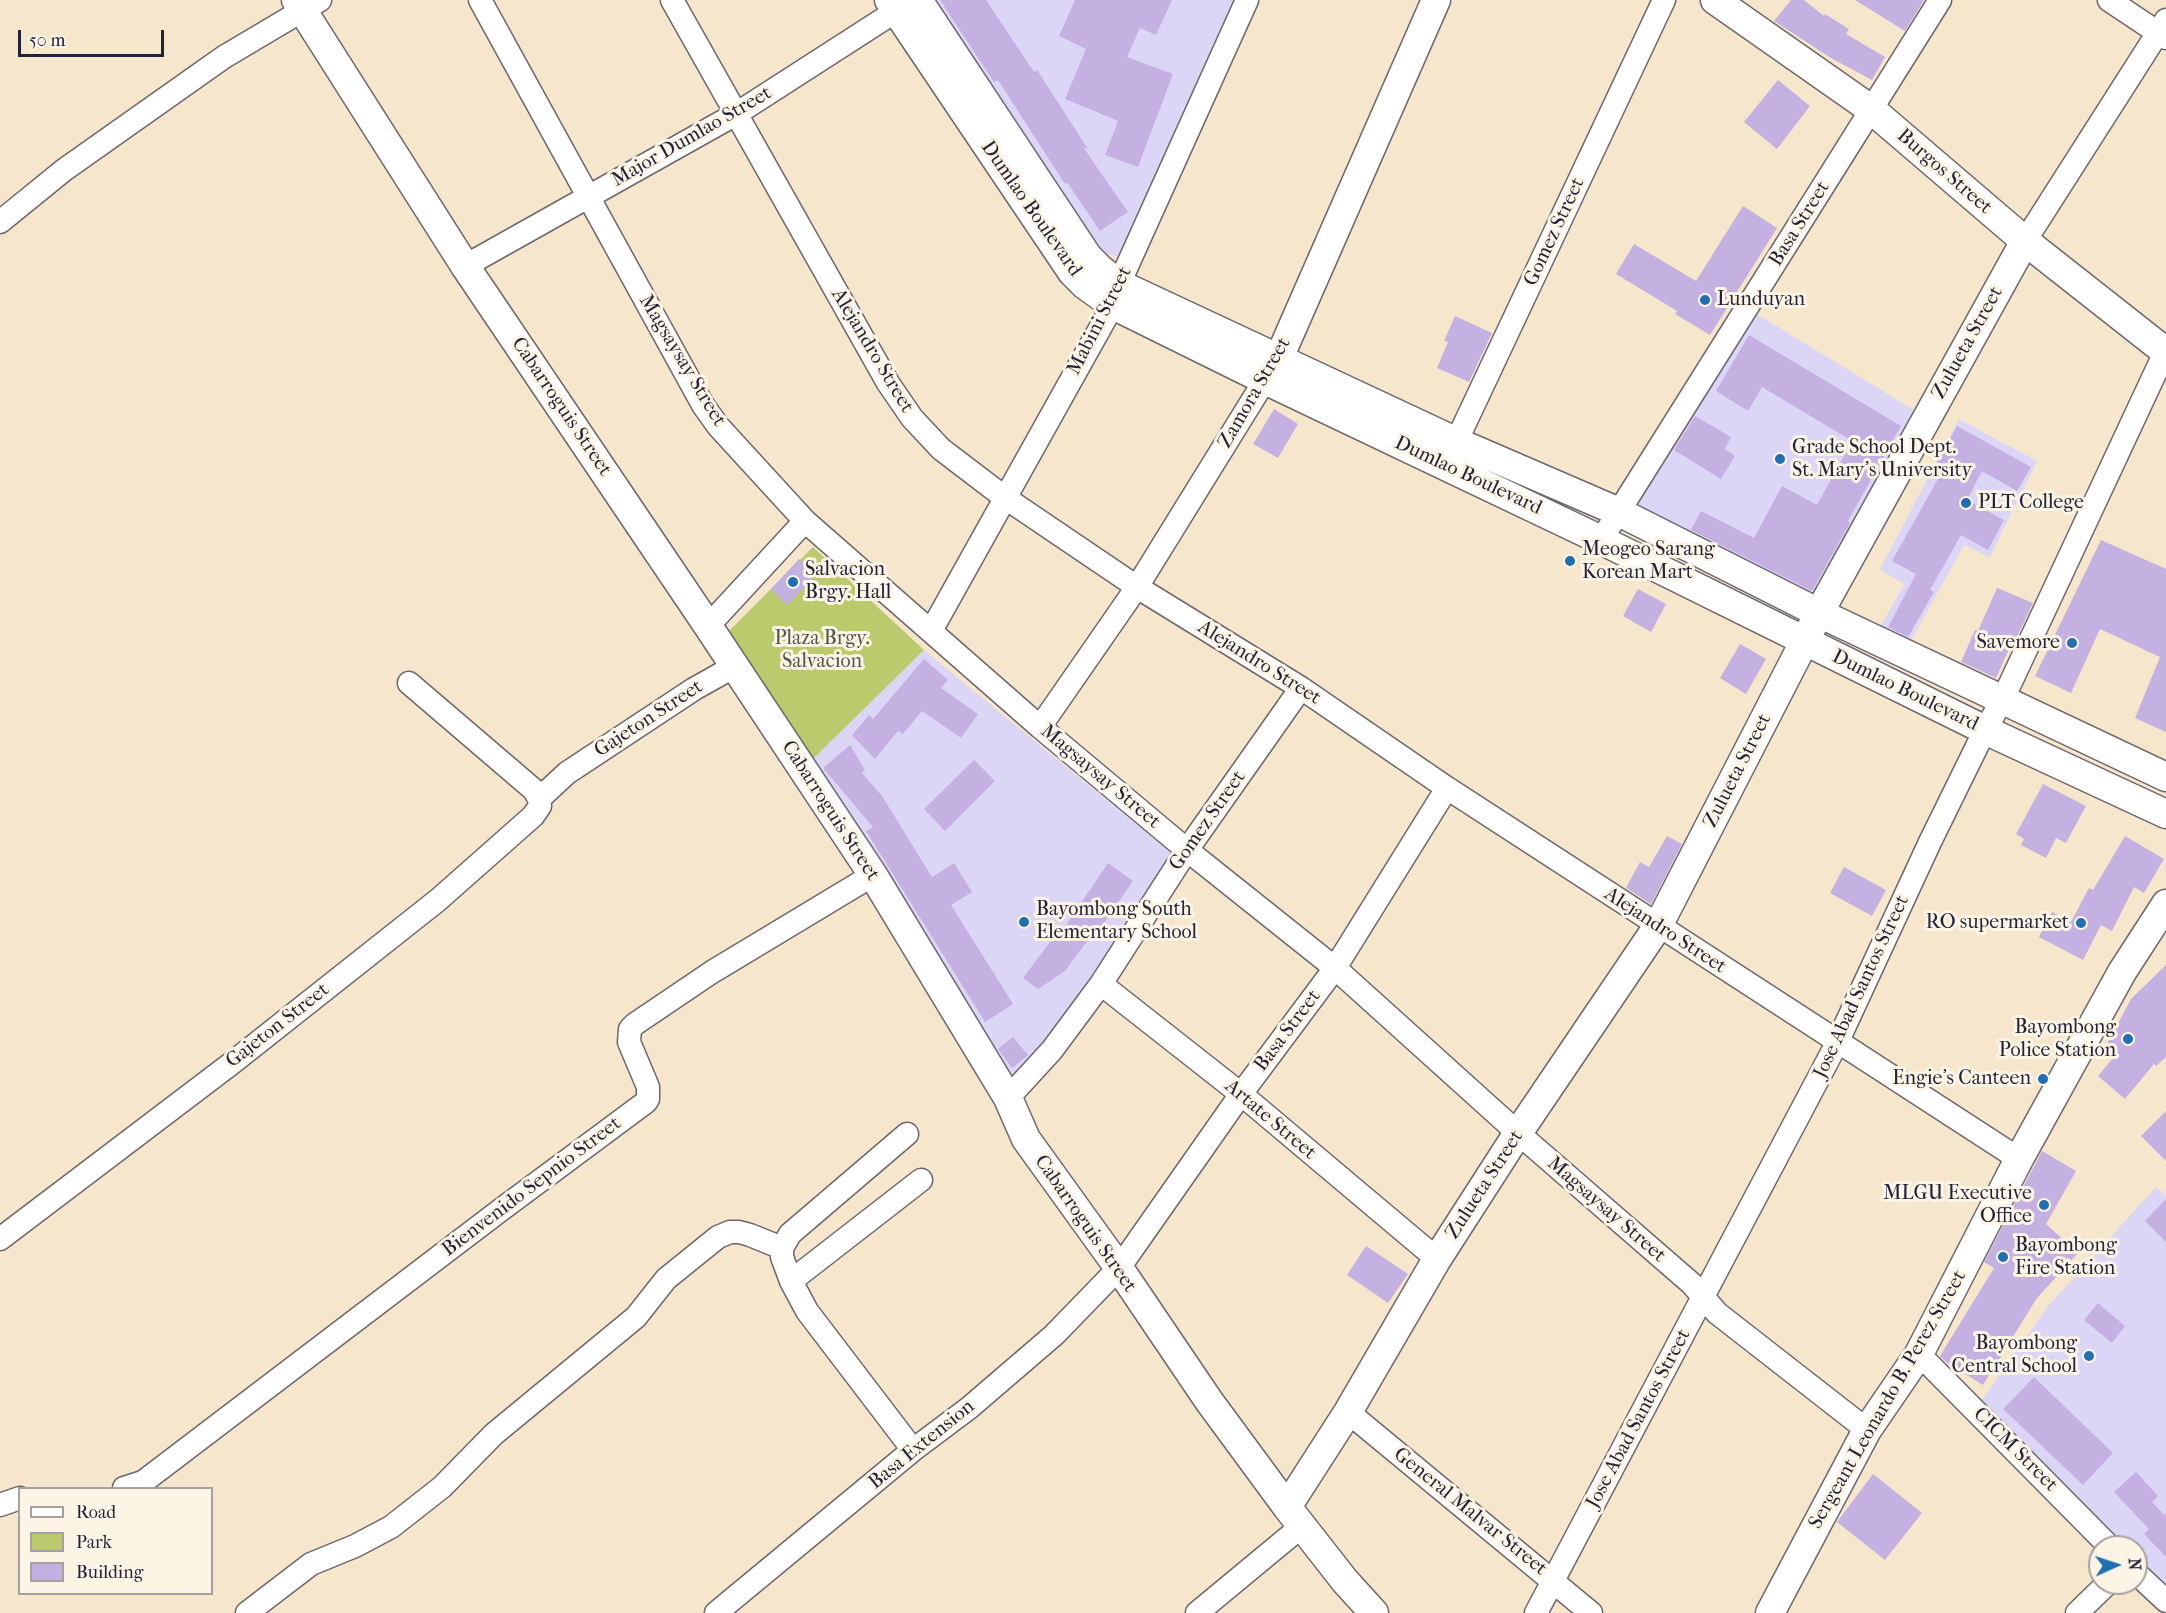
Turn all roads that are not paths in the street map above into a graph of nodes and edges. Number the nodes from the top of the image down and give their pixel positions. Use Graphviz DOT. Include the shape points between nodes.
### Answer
graph roads {
  1 [pos="480,0"];
  2 [pos="672,0"];
  3 [pos="1247,0"];
  4 [pos="1436,0"];
  5 [pos="1664,0"];
  6 [pos="1715,0"];
  7 [pos="1941,0"];
  8 [pos="2109,0"];
  9 [pos="306,3"];
  10 [pos="904,3"];
  11 [pos="2163,30"];
  12 [pos="1872,110"];
  13 [pos="736,114"];
  14 [pos="588,198"];
  15 [pos="0,222"];
  16 [pos="2025,241"];
  17 [pos="465,266"];
  18 [pos="1116,294"];
  19 [pos="2166,351"];
  20 [pos="1272,369"];
  21 [pos="1451,453"];
  22 [pos="1004,497"];
  23 [pos="1619,512"];
  24 [pos="805,521"];
  25 [pos="1602,540"];
  26 [pos="1137,587"];
  27 [pos="1819,613"];
  28 [pos="708,626"];
  29 [pos="931,631"];
  30 [pos="1805,642"];
  31 [pos="735,666"];
  32 [pos="409,683"];
  33 [pos="1301,688"];
  34 [pos="2003,699"];
  35 [pos="1040,727"];
  36 [pos="1984,730"];
  37 [pos="2166,777"];
  38 [pos="1447,789"];
  39 [pos="539,799"];
  40 [pos="2166,814"];
  41 [pos="1187,850"];
  42 [pos="873,875"];
  43 [pos="2166,904"];
  44 [pos="1658,926"];
  45 [pos="1335,968"];
  46 [pos="1101,984"];
  47 [pos="1837,1043"];
  48 [pos="1241,1094"];
  49 [pos="1008,1098"];
  50 [pos="1518,1133"];
  51 [pos="907,1134"];
  52 [pos="2019,1160"];
  53 [pos="921,1180"];
  54 [pos="0,1239"];
  55 [pos="782,1248"];
  56 [pos="1437,1259"];
  57 [pos="1119,1268"];
  58 [pos="791,1281"];
  59 [pos="1703,1299"];
  60 [pos="1919,1354"];
  61 [pos="1348,1412"];
  62 [pos="1867,1430"];
  63 [pos="913,1450"];
  64 [pos="127,1487"];
  65 [pos="18,1499"];
  66 [pos="0,1505"];
  67 [pos="1295,1517"];
  68 [pos="2098,1535"];
  69 [pos="1554,1580"];
  70 [pos="2148,1584"];
  71 [pos="2096,1595"];
  72 [pos="2166,1601"];
  73 [pos="247,1613"];
  74 [pos="717,1613"];
  75 [pos="1197,1613"];
  76 [pos="1374,1613"];
  77 [pos="1536,1613"];
  78 [pos="1592,1613"];
  79 [pos="1770,1613"];
  80 [pos="2077,1613"];
  1 -- 14 [label="street, Magsaysay Street"];
  2 -- 13 [label="street, Alejandro Street"];
  3 -- 18 [label="street, Mabini Street"];
  4 -- 20 [label="street, Zamora Street"];
  5 -- 21 [label="street, Gomez Street"];
  6 -- 12 [label="street, Burgos Street"];
  7 -- 12 [label="street, Basa Street"];
  8 -- 11 [label="street"];
  9 -- 15 [label="street" via="83,156"];
  9 -- 17 [label="street, Cabarroguis Street"];
  10 -- 13 [label="street, Major Dumlao Street"];
  10 -- 18 [label="street, Dumlao Boulevard" via="1088,258 1110,278"];
  11 -- 16 [label="street, Zulueta Street"];
  12 -- 16 [label="street, Burgos Street"];
  12 -- 23 [label="street, Basa Street"];
  13 -- 14 [label="street, Major Dumlao Street"];
  13 -- 22 [label="street, Alejandro Street" via="912,418 941,449"];
  14 -- 17 [label="street, Major Dumlao Street"];
  14 -- 24 [label="street, Magsaysay Street" via="703,405"];
  16 -- 19 [label="street, Burgos Street"];
  16 -- 27 [label="street, Zulueta Street"];
  17 -- 28 [label="street, Cabarroguis Street"];
  18 -- 20 [label="street, Dumlao Boulevard"];
  18 -- 22 [label="street, Mabini Street"];
  19 -- 34 [label="street, Jose Abad Santos Street"];
  20 -- 21 [label="street, Dumlao Boulevard"];
  20 -- 26 [label="street, Zamora Street"];
  21 -- 23 [label="street, Dumlao Boulevard"];
  21 -- 25 [label="street, Dumlao Boulevard"];
  22 -- 26 [label="street, Alejandro Street"];
  22 -- 29 [label="street, Mabini Street"];
  23 -- 25 [label="street, Basa Street"];
  23 -- 27 [label="street, Dumlao Boulevard"];
  24 -- 28 [label="street"];
  24 -- 29 [label="street, Magsaysay Street"];
  25 -- 30 [label="street, Dumlao Boulevard"];
  26 -- 33 [label="street, Alejandro Street"];
  26 -- 35 [label="street, Zamora Street"];
  27 -- 30 [label="street, Zulueta Street"];
  27 -- 34 [label="street, Dumlao Boulevard"];
  28 -- 31 [label="street, Cabarroguis Street"];
  29 -- 35 [label="street, Magsaysay Street"];
  30 -- 36 [label="street, Dumlao Boulevard"];
  30 -- 44 [label="street, Zulueta Street"];
  31 -- 39 [label="street, Gajeton Street" via="567,772"];
  31 -- 42 [label="street, Cabarroguis Street"];
  32 -- 39 [label="street" via="534,790"];
  33 -- 38 [label="street, Alejandro Street"];
  33 -- 41 [label="street, Gomez Street"];
  34 -- 36 [label="street, Jose Abad Santos Street"];
  34 -- 37 [label="street, Dumlao Boulevard"];
  35 -- 41 [label="street, Magsaysay Street"];
  36 -- 40 [label="street, Dumlao Boulevard"];
  36 -- 47 [label="street, Jose Abad Santos Street"];
  38 -- 44 [label="street, Alejandro Street"];
  38 -- 45 [label="street, Basa Street"];
  39 -- 54 [label="street, Gajeton Street" via="540,806 533,816 438,900"];
  41 -- 45 [label="street, Magsaysay Street"];
  41 -- 46 [label="street, Gomez Street"];
  42 -- 49 [label="street, Cabarroguis Street"];
  42 -- 64 [label="street, Bienvenido Sepnio Street" via="712,972 635,1024 630,1029 629,1042 648,1087 646,1102 143,1482"];
  43 -- 52 [label="street, Sergeant Leonardo B. Perez Street" via="2122,972"];
  44 -- 47 [label="street, Alejandro Street"];
  44 -- 50 [label="street, Zulueta Street"];
  45 -- 48 [label="street, Basa Street"];
  45 -- 50 [label="street, Magsaysay Street"];
  46 -- 48 [label="street, Artate Street"];
  46 -- 49 [label="street, Gomez Street" via="1052,1050"];
  47 -- 52 [label="street, Alejandro Street"];
  47 -- 59 [label="street, Jose Abad Santos Street"];
  48 -- 56 [label="street, Artate Street"];
  48 -- 57 [label="street, Basa Street"];
  49 -- 57 [label="street, Cabarroguis Street" via="1026,1139"];
  50 -- 56 [label="street, Zulueta Street"];
  50 -- 59 [label="street, Magsaysay Street" via="1692,1284"];
  51 -- 55 [label="street" via="790,1234"];
  52 -- 60 [label="street, Sergeant Leonardo B. Perez Street"];
  53 -- 58 [label="street"];
  55 -- 58 [label="street"];
  55 -- 73 [label="street" via="740,1232 718,1237 666,1279 636,1317 494,1434 442,1487 392,1527 311,1564"];
  56 -- 61 [label="street, Zulueta Street"];
  57 -- 63 [label="street, Basa Extension" via="1054,1335"];
  57 -- 67 [label="street, Cabarroguis Street" via="1179,1359"];
  58 -- 63 [label="street" via="807,1311"];
  59 -- 62 [label="street, Magsaysay Street"];
  59 -- 69 [label="street, Jose Abad Santos Street"];
  60 -- 62 [label="street, Sergeant Leonardo B. Perez Street"];
  60 -- 68 [label="street, CICM Street"];
  61 -- 67 [label="street, Zulueta Street"];
  61 -- 69 [label="street, General Malvar Street"];
  62 -- 79 [label="street, Sergeant Leonardo B. Perez Street"];
  63 -- 74 [label="street, Basa Extension"];
  65 -- 66 [label="street"];
  67 -- 75 [label="street"];
  67 -- 76 [label="street, Cabarroguis Street"];
  69 -- 77 [label="street, Jose Abad Santos Street"];
  69 -- 78 [label="street, General Malvar Street"];
  70 -- 72 [label="street"];
  71 -- 80 [label="street"];
}
